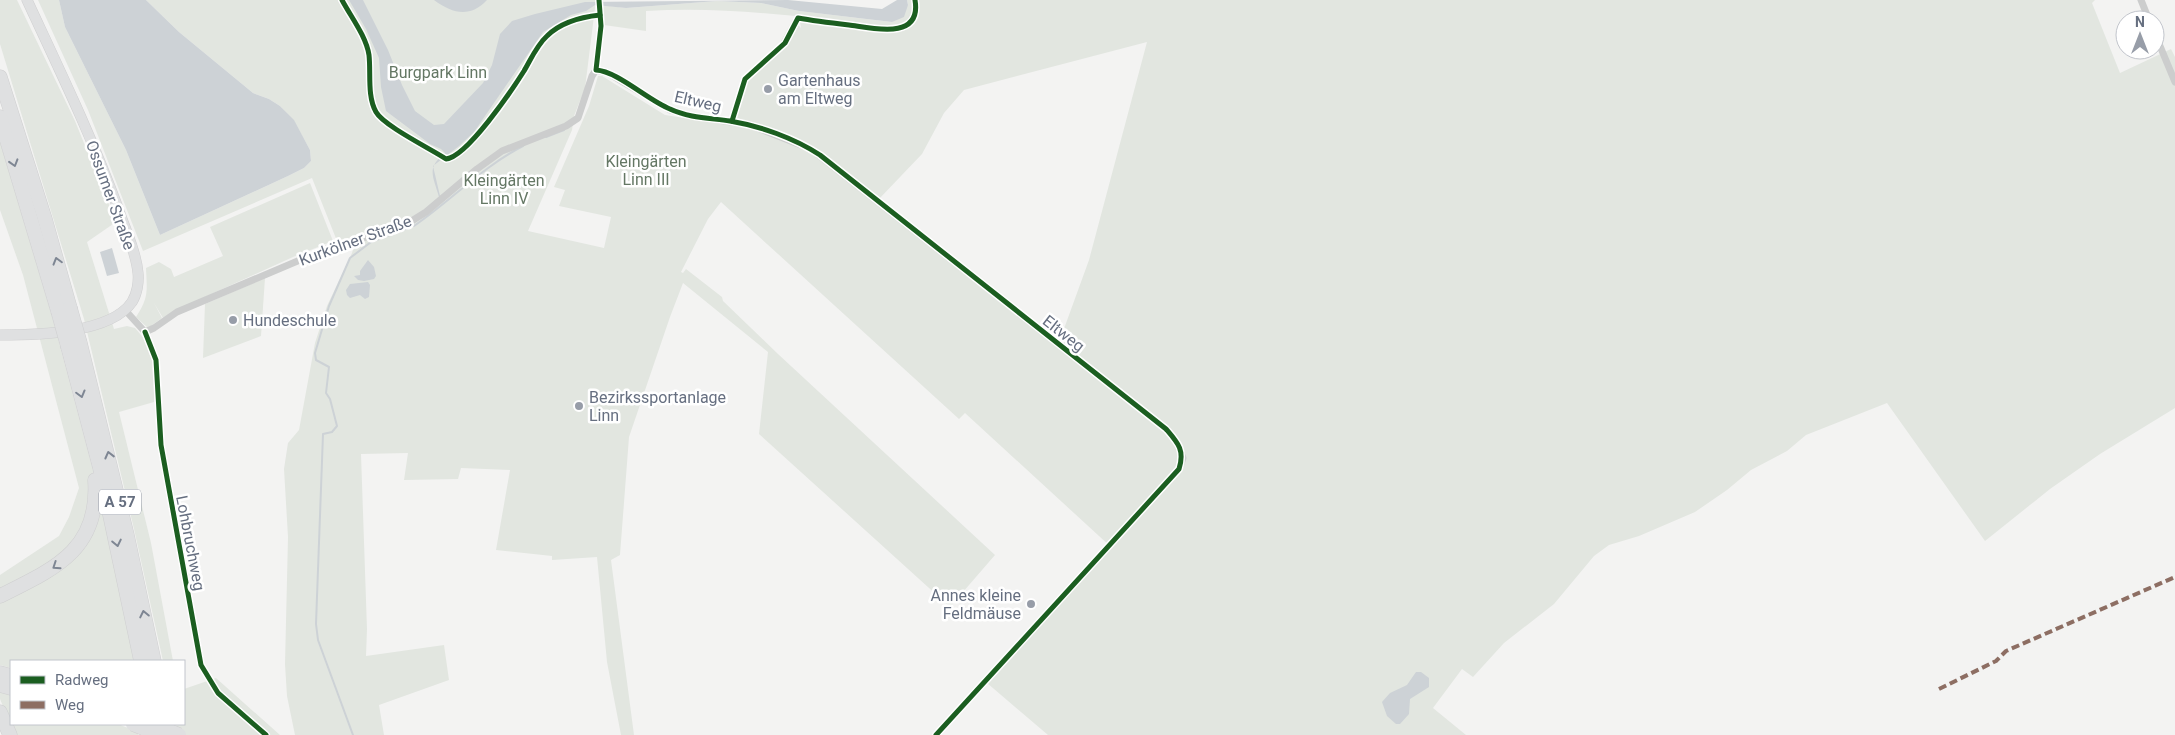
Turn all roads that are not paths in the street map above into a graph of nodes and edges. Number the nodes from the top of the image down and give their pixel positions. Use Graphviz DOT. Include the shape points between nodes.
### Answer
graph roads {
  1 [pos="27,0"];
  2 [pos="599,0"];
  3 [pos="2165,58"];
  4 [pos="596,70"];
  5 [pos="0,77"];
  6 [pos="2175,82"];
  7 [pos="0,116"];
  8 [pos="64,309"];
  9 [pos="125,310"];
  10 [pos="145,332"];
  11 [pos="0,336"];
  12 [pos="74,345"];
  13 [pos="94,445"];
  14 [pos="0,596"];
  15 [pos="141,660"];
  16 [pos="154,660"];
  17 [pos="0,712"];
  18 [pos="135,725"];
  19 [pos="155,725"];
  20 [pos="10,735"];
  21 [pos="160,735"];
  22 [pos="179,735"];
  23 [pos="266,735"];
  24 [pos="936,735"];
  1 -- 9 [label="main road, Ossumer Straße" via="95,147 137,264 138,284 132,302"];
  2 -- 4 [label="street, Kurkölner Straße" via="601,25"];
  3 -- 6 [label="street"];
  4 -- 10 [label="street, Kurkölner Straße" via="578,118 566,126 502,151 413,220 326,249 177,312"];
  4 -- 24 [label="street, Eltweg" via="608,73 670,110 750,125 815,152 1166,429 1176,441 1183,458 1179,469"];
  8 -- 5 [label="highway, A 57, one-way" via="45,219"];
  7 -- 8 [label="highway, A 57, one-way"];
  8 -- 12 [label="highway, A 57, bridge"];
  9 -- 10 [label="street"];
  9 -- 11 [label="main road" via="107,322 88,327"];
  10 -- 23 [label="street, Lohbruchweg" via="156,360 161,446 201,665 218,693"];
  12 -- 13 [label="highway, A 57, one-way"];
  16 -- 12 [label="highway, A 57, one-way" via="125,526"];
  13 -- 14 [label="highway, one-way" via="91,453 96,498 86,533 60,564"];
  13 -- 15 [label="highway, A 57, one-way"];
  17 -- 20 [label="highway"];
  18 -- 21 [label="highway, bridge"];
  19 -- 22 [label="highway, bridge"];
}
